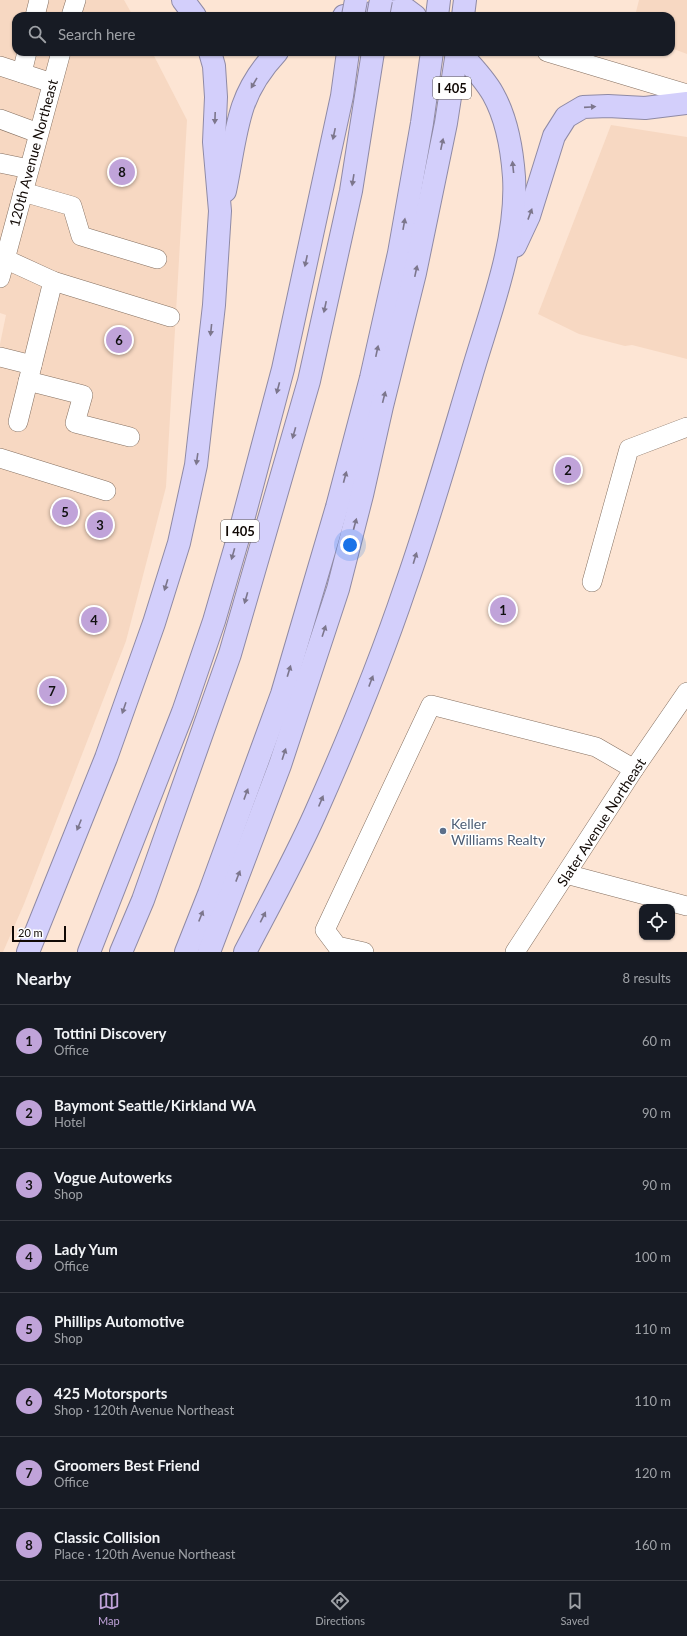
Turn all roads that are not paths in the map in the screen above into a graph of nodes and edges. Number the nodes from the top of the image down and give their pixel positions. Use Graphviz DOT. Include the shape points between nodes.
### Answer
graph roads {
  1 [pos="39,0"];
  2 [pos="76,0"];
  3 [pos="183,0"];
  4 [pos="356,0"];
  5 [pos="374,0"];
  6 [pos="381,0"];
  7 [pos="440,0"];
  8 [pos="465,0"];
  9 [pos="36,12"];
  10 [pos="72,12"];
  11 [pos="192,12"];
  12 [pos="354,12"];
  13 [pos="379,12"];
  14 [pos="410,12"];
  15 [pos="438,12"];
  16 [pos="464,12"];
  17 [pos="26,56"];
  18 [pos="60,56"];
  19 [pos="211,56"];
  20 [pos="274,56"];
  21 [pos="347,56"];
  22 [pos="372,56"];
  23 [pos="431,56"];
  24 [pos="457,56"];
  25 [pos="462,56"];
  26 [pos="561,56"];
  27 [pos="0,66"];
  28 [pos="22,73"];
  29 [pos="52,83"];
  30 [pos="687,94"];
  31 [pos="687,103"];
  32 [pos="0,119"];
  33 [pos="38,133"];
  34 [pos="0,163"];
  35 [pos="28,170"];
  36 [pos="23,192"];
  37 [pos="220,211"];
  38 [pos="5,247"];
  39 [pos="157,259"];
  40 [pos="501,274"];
  41 [pos="0,278"];
  42 [pos="53,281"];
  43 [pos="170,317"];
  44 [pos="0,357"];
  45 [pos="30,373"];
  46 [pos="18,422"];
  47 [pos="687,426"];
  48 [pos="130,437"];
  49 [pos="0,458"];
  50 [pos="106,491"];
  51 [pos="592,582"];
  52 [pos="687,692"];
  53 [pos="634,769"];
  54 [pos="566,874"];
  55 [pos="687,905"];
  56 [pos="28,952"];
  57 [pos="89,952"];
  58 [pos="121,952"];
  59 [pos="186,952"];
  60 [pos="210,952"];
  61 [pos="245,952"];
  62 [pos="364,952"];
  63 [pos="515,952"];
  1 -- 9 [label="street"];
  2 -- 10 [label="street"];
  3 -- 11 [label="highway"];
  4 -- 12 [label="highway, bridge"];
  5 -- 14 [label="street"];
  6 -- 13 [label="highway, bridge"];
  7 -- 15 [label="highway"];
  8 -- 16 [label="highway"];
  17 -- 28 [label="street"];
  18 -- 29 [label="street, 120th Avenue Northeast"];
  19 -- 37 [label="highway, one-way" via="216,97 214,142"];
  20 -- 37 [label="highway, one-way" via="252,85 243,106"];
  21 -- 57 [label="highway, I 405, one-way" via="342,96 283,369 239,535 214,621 183,712"];
  22 -- 58 [label="highway, I 405, one-way" via="351,191 309,381 230,654 143,900"];
  59 -- 23 [label="highway, I 405, one-way" via="282,694 320,568 371,378 399,253"];
  60 -- 24 [label="highway, I 405, one-way" via="280,766 338,589 415,274"];
  40 -- 25 [label="highway, one-way" via="514,205 510,141 492,93"];
  26 -- 30 [label="street"];
  27 -- 28 [label="street"];
  28 -- 29 [label="street"];
  29 -- 33 [label="street, 120th Avenue Northeast"];
  40 -- 31 [label="highway, one-way" via="529,216 554,136 566,117 583,107 645,108"];
  32 -- 33 [label="street"];
  33 -- 35 [label="street, 120th Avenue Northeast"];
  34 -- 35 [label="street"];
  35 -- 36 [label="street, 120th Avenue Northeast"];
  36 -- 38 [label="street, 120th Avenue Northeast"];
  36 -- 39 [label="street" via="72,206 81,236"];
  37 -- 56 [label="highway, one-way" via="203,414 196,465 179,543 154,623 106,758"];
  38 -- 41 [label="street, 120th Avenue Northeast"];
  38 -- 42 [label="street"];
  61 -- 40 [label="highway, one-way" via="314,816 364,697 405,588"];
  42 -- 43 [label="street"];
  42 -- 45 [label="street"];
  44 -- 45 [label="street"];
  45 -- 46 [label="street"];
  45 -- 48 [label="street" via="83,395 75,423"];
  47 -- 51 [label="street" via="629,449"];
  49 -- 50 [label="street"];
  52 -- 53 [label="street, Slater Avenue Northeast"];
  53 -- 54 [label="street, Slater Avenue Northeast"];
  53 -- 62 [label="street" via="596,747 431,705 325,930 338,946"];
  54 -- 55 [label="street"];
  54 -- 63 [label="street, Slater Avenue Northeast"];
}
